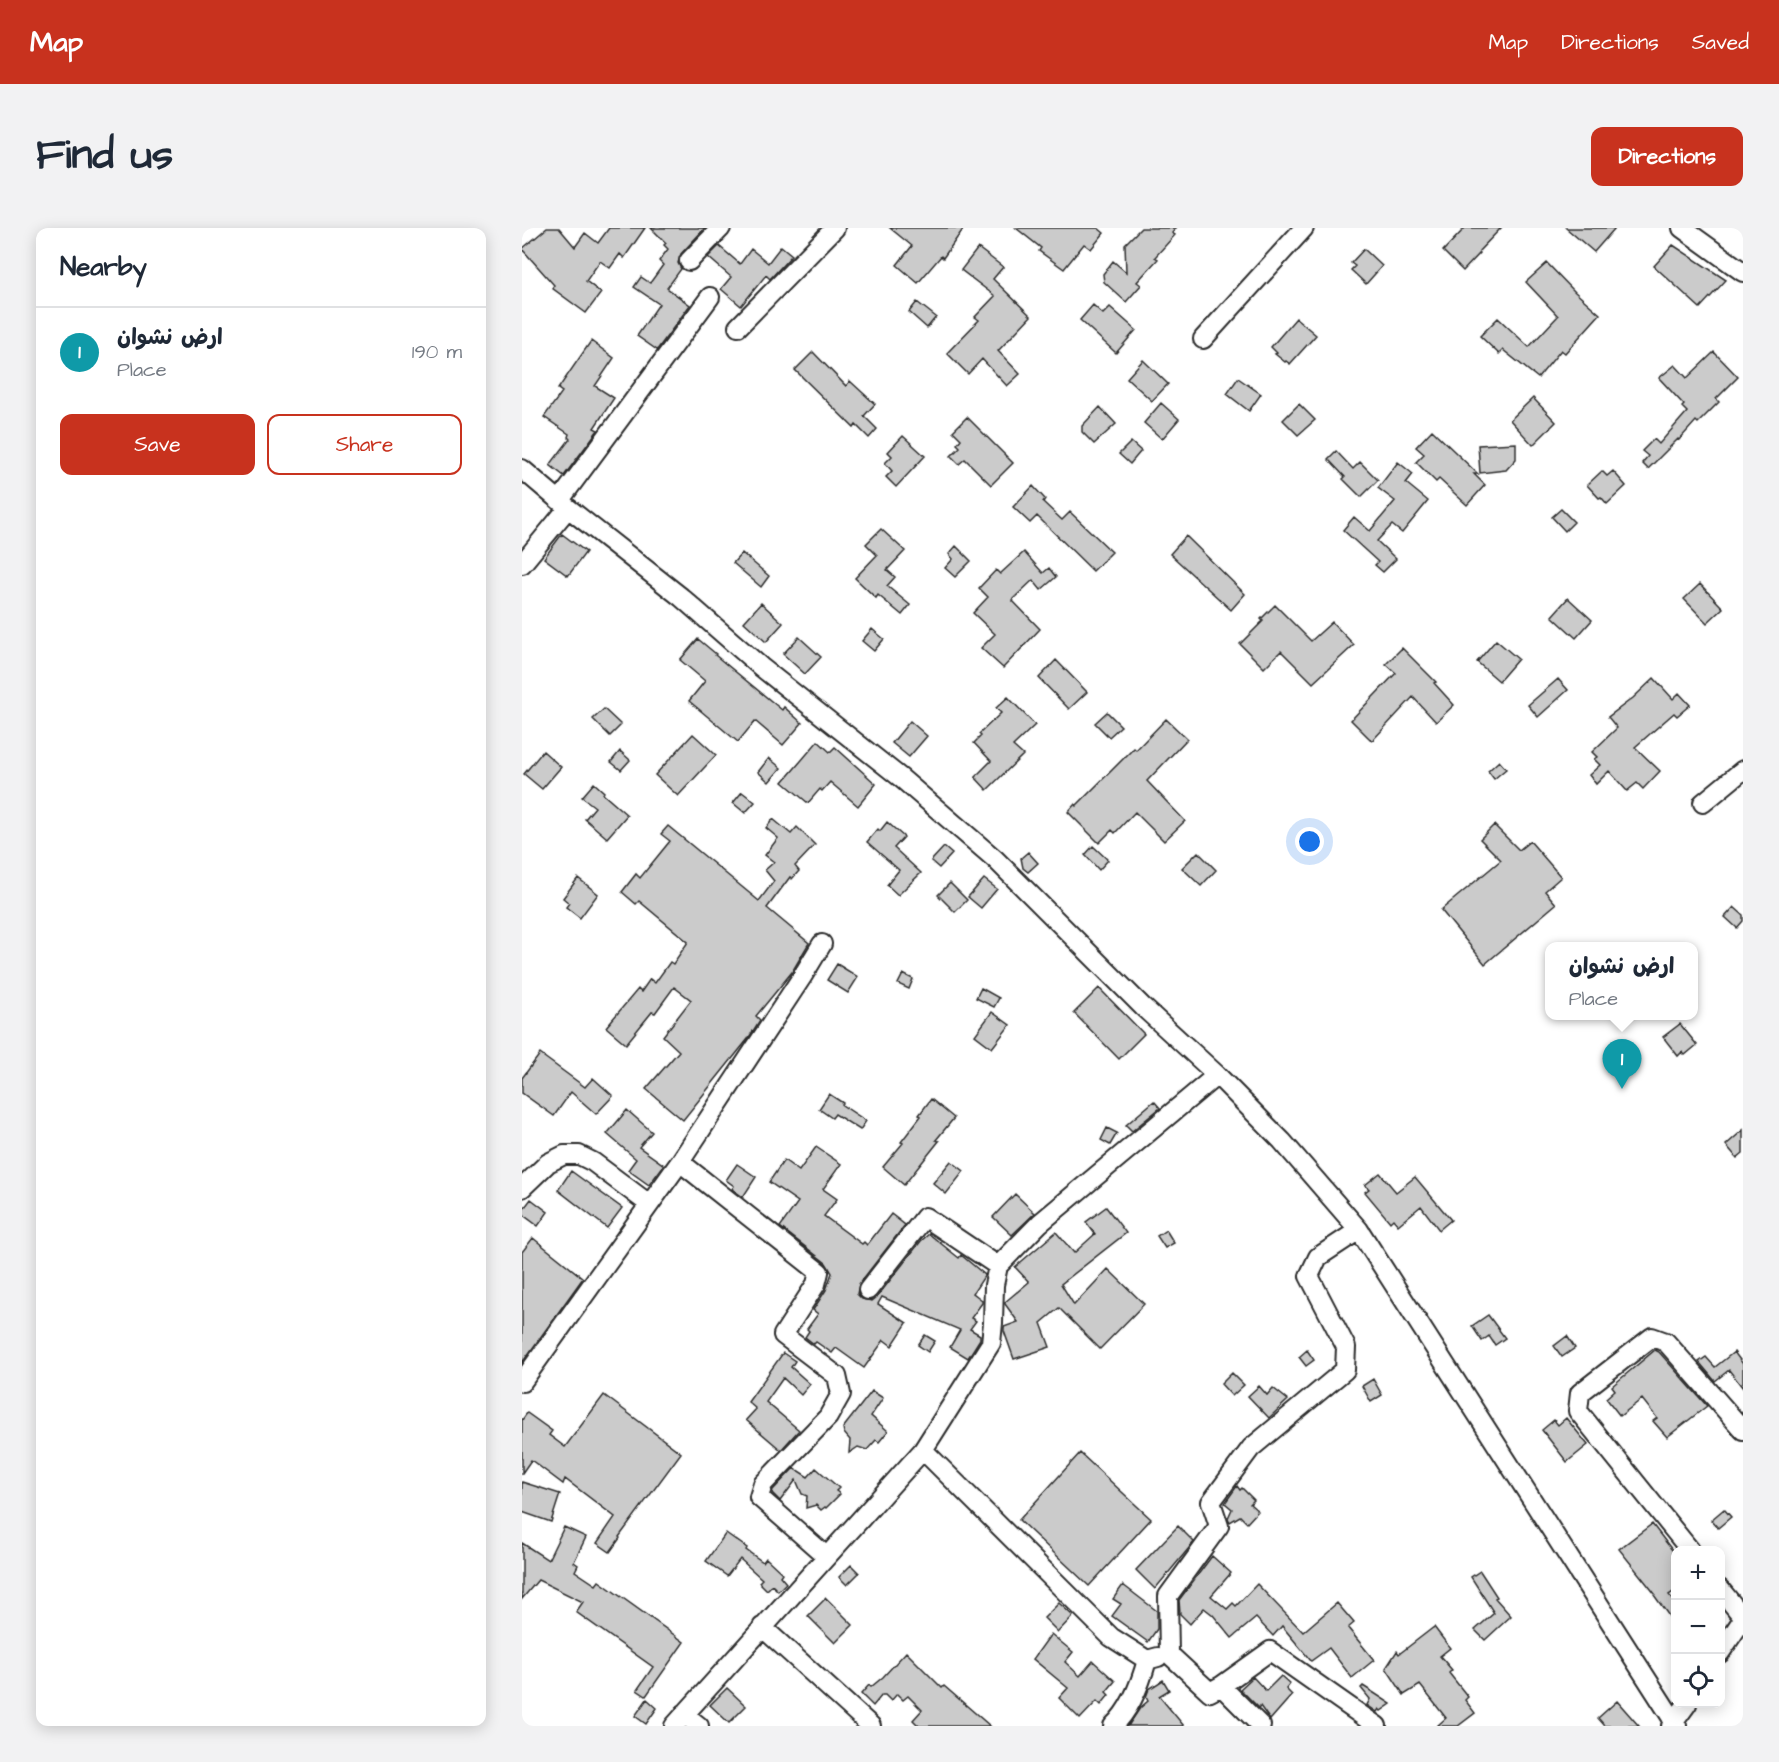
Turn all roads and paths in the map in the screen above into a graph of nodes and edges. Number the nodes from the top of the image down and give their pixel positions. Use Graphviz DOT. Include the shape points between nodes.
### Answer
graph roads {
  1 [pos="721,228"];
  2 [pos="835,228"];
  3 [pos="1304,228"];
  4 [pos="1682,228"];
  5 [pos="689,261"];
  6 [pos="1743,271"];
  7 [pos="710,297"];
  8 [pos="738,327"];
  9 [pos="1203,339"];
  10 [pos="522,469"];
  11 [pos="564,504"];
  12 [pos="522,564"];
  13 [pos="1743,770"];
  14 [pos="1703,803"];
  15 [pos="822,944"];
  16 [pos="1217,1076"];
  17 [pos="680,1162"];
  18 [pos="522,1188"];
  19 [pos="649,1204"];
  20 [pos="1359,1230"];
  21 [pos="998,1266"];
  22 [pos="868,1290"];
  23 [pos="522,1382"];
  24 [pos="1743,1430"];
  25 [pos="923,1450"];
  26 [pos="1686,1546"];
  27 [pos="826,1556"];
  28 [pos="1725,1595"];
  29 [pos="1743,1618"];
  30 [pos="762,1627"];
  31 [pos="1725,1645"];
  32 [pos="1169,1654"];
  33 [pos="1147,1660"];
  34 [pos="1221,1686"];
  35 [pos="1685,1708"];
  36 [pos="679,1720"];
  37 [pos="1674,1725"];
  38 [pos="699,1726"];
  39 [pos="871,1726"];
  40 [pos="1113,1726"];
  41 [pos="1261,1726"];
  42 [pos="1377,1726"];
  1 -- 5 [label="street"];
  2 -- 8 [label="street"];
  3 -- 9 [label="street"];
  4 -- 6 [label="street"];
  7 -- 11 [label="street"];
  10 -- 11 [label="street"];
  11 -- 12 [label="street"];
  11 -- 16 [label="street" via="901,778 986,852"];
  13 -- 14 [label="street"];
  15 -- 17 [label="street"];
  16 -- 20 [label="street" via="1282,1141"];
  16 -- 21 [label="street" via="1040,1223"];
  17 -- 19 [label="street"];
  17 -- 27 [label="street" via="819,1272 816,1284 783,1335 837,1376 842,1394 828,1417 763,1484 759,1497"];
  18 -- 19 [label="street" via="548,1163 564,1155 579,1155"];
  19 -- 23 [label="street"];
  20 -- 32 [label="street" via="1318,1257 1309,1276 1347,1347 1345,1370 1251,1448 1211,1502 1219,1526 1167,1596"];
  20 -- 37 [label="street"];
  21 -- 22 [label="street" via="925,1218"];
  21 -- 25 [label="street" via="991,1343"];
  24 -- 26 [label="street" via="1666,1342 1652,1337 1580,1393 1578,1411"];
  25 -- 27 [label="street"];
  25 -- 33 [label="street" via="1111,1637"];
  27 -- 30 [label="street"];
  28 -- 29 [label="street"];
  29 -- 31 [label="street"];
  30 -- 36 [label="street"];
  30 -- 39 [label="street"];
  32 -- 33 [label="street"];
  32 -- 34 [label="street" via="1210,1692"];
  33 -- 40 [label="street" via="1141,1682"];
  34 -- 41 [label="street"];
  34 -- 42 [label="street" via="1270,1651"];
  35 -- 37 [label="street"];
  36 -- 38 [label="street"];
}
